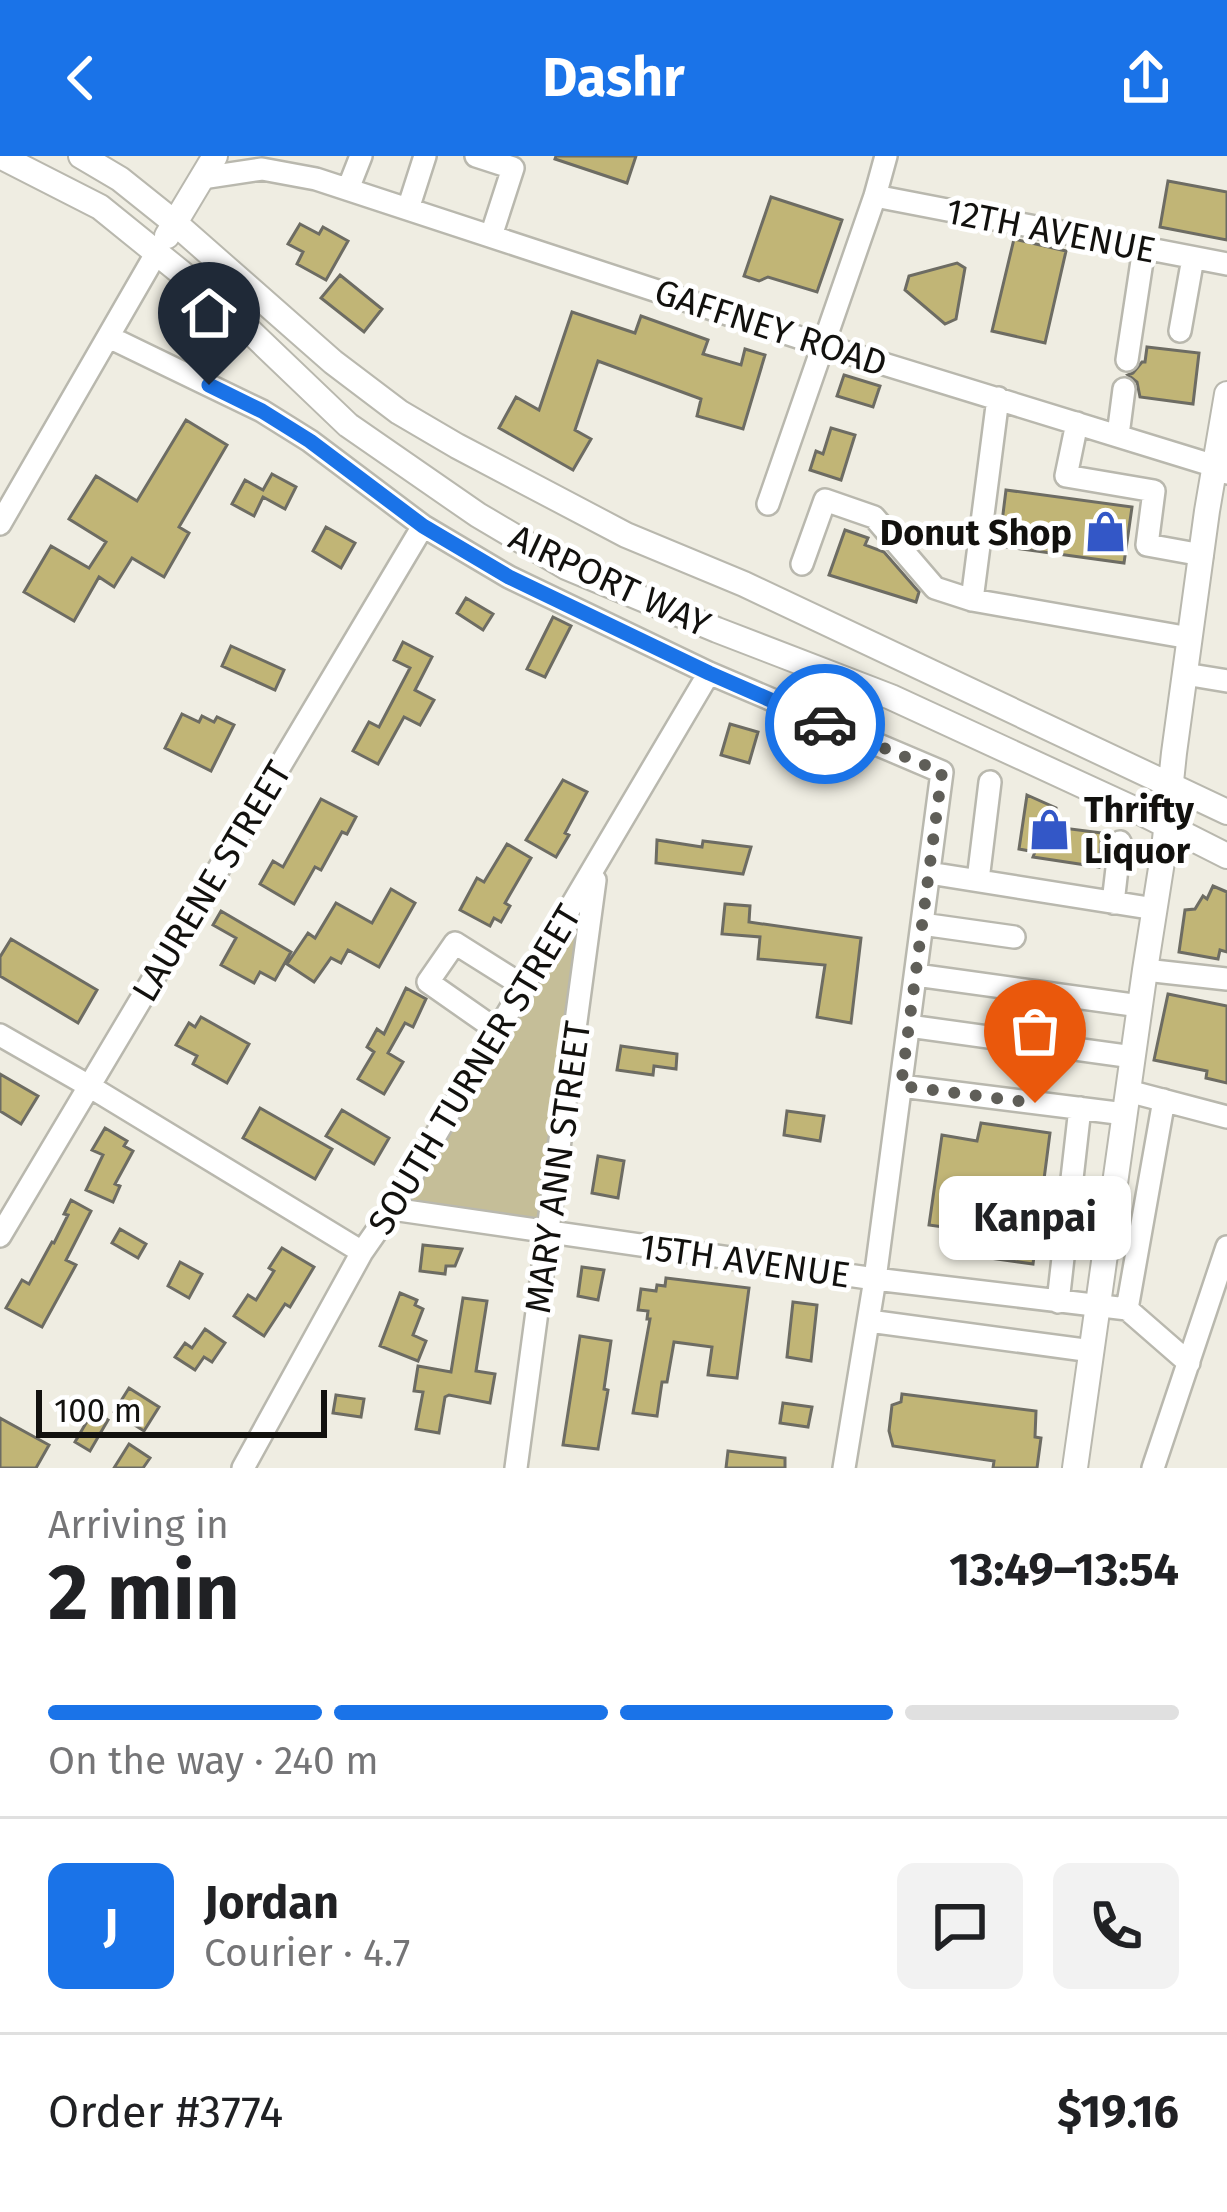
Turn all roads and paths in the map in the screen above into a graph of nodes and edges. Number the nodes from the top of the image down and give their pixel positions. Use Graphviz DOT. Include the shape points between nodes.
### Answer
graph roads {
  1 [pos="0,156"];
  2 [pos="81,156"];
  3 [pos="292,156"];
  4 [pos="361,156"];
  5 [pos="425,156"];
  6 [pos="476,156"];
  7 [pos="886,156"];
  8 [pos="209,167"];
  9 [pos="316,178"];
  10 [pos="348,189"];
  11 [pos="875,196"];
  12 [pos="408,209"];
  13 [pos="175,223"];
  14 [pos="491,236"];
  15 [pos="1144,248"];
  16 [pos="158,252"];
  17 [pos="1193,258"];
  18 [pos="1227,264"];
  19 [pos="1180,332"];
  20 [pos="109,337"];
  21 [pos="822,345"];
  22 [pos="1127,360"];
  23 [pos="1124,389"];
  24 [pos="1227,394"];
  25 [pos="998,398"];
  26 [pos="1077,423"];
  27 [pos="1118,435"];
  28 [pos="1221,469"];
  29 [pos="768,504"];
  30 [pos="0,524"];
  31 [pos="423,526"];
  32 [pos="1202,555"];
  33 [pos="802,564"];
  34 [pos="972,600"];
  35 [pos="1190,638"];
  36 [pos="709,673"];
  37 [pos="1185,674"];
  38 [pos="1227,681"];
  39 [pos="990,782"];
  40 [pos="1171,784"];
  41 [pos="1227,812"];
  42 [pos="1167,825"];
  43 [pos="1120,842"];
  44 [pos="1227,856"];
  45 [pos="597,866"];
  46 [pos="929,873"];
  47 [pos="978,880"];
  48 [pos="1113,902"];
  49 [pos="1155,909"];
  50 [pos="922,924"];
  51 [pos="1014,938"];
  52 [pos="1145,970"];
  53 [pos="916,975"];
  54 [pos="1227,979"];
  55 [pos="525,987"];
  56 [pos="1140,1006"];
  57 [pos="909,1026"];
  58 [pos="498,1031"];
  59 [pos="0,1035"];
  60 [pos="1133,1057"];
  61 [pos="89,1086"];
  62 [pos="901,1086"];
  63 [pos="1164,1100"];
  64 [pos="1127,1102"];
  65 [pos="1079,1108"];
  66 [pos="1227,1117"];
  67 [pos="392,1209"];
  68 [pos="549,1231"];
  69 [pos="0,1236"];
  70 [pos="1227,1247"];
  71 [pos="362,1252"];
  72 [pos="875,1279"];
  73 [pos="1058,1301"];
  74 [pos="1098,1306"];
  75 [pos="1127,1309"];
  76 [pos="869,1321"];
  77 [pos="1092,1351"];
  78 [pos="1189,1363"];
  79 [pos="243,1468"];
  80 [pos="516,1468"];
  81 [pos="844,1468"];
  82 [pos="1075,1468"];
  83 [pos="1153,1468"];
  1 -- 16 [label="main road, AIRPORT WAY" via="100,207"];
  2 -- 13 [label="main road, AIRPORT WAY"];
  3 -- 9 [label="street, GAFFNEY ROAD"];
  4 -- 10 [label="street"];
  5 -- 12 [label="street"];
  6 -- 14 [label="street" via="513,168"];
  7 -- 11 [label="street"];
  8 -- 9 [label="street, GAFFNEY ROAD"];
  8 -- 13 [label="main road"];
  9 -- 10 [label="street, GAFFNEY ROAD"];
  10 -- 12 [label="street, GAFFNEY ROAD"];
  11 -- 15 [label="street, 12TH AVENUE"];
  11 -- 21 [label="street"];
  12 -- 14 [label="street, GAFFNEY ROAD"];
  13 -- 16 [label="main road"];
  13 -- 40 [label="main road, AIRPORT WAY" via="333,362 457,446 626,536"];
  14 -- 21 [label="street, GAFFNEY ROAD"];
  15 -- 17 [label="street, 12TH AVENUE"];
  15 -- 22 [label="street"];
  16 -- 20 [label="street"];
  16 -- 42 [label="main road, AIRPORT WAY" via="348,425 566,567 891,697"];
  17 -- 18 [label="street, 12TH AVENUE"];
  17 -- 19 [label="street"];
  20 -- 30 [label="street"];
  20 -- 31 [label="street" via="262,411"];
  21 -- 25 [label="street, GAFFNEY ROAD"];
  21 -- 29 [label="street"];
  23 -- 27 [label="street"];
  24 -- 28 [label="main road"];
  25 -- 26 [label="street, GAFFNEY ROAD"];
  25 -- 34 [label="street"];
  26 -- 27 [label="street, GAFFNEY ROAD"];
  26 -- 32 [label="street" via="1066,476 1154,490 1147,545"];
  27 -- 28 [label="street, GAFFNEY ROAD"];
  28 -- 32 [label="main road"];
  31 -- 36 [label="street" via="509,577"];
  31 -- 61 [label="street, LAURENE STREET"];
  32 -- 35 [label="main road"];
  33 -- 34 [label="street" via="825,500 874,517 935,588"];
  34 -- 35 [label="street"];
  35 -- 37 [label="main road"];
  36 -- 45 [label="street, SOUTH TURNER STREET"];
  36 -- 46 [label="street" via="942,772"];
  37 -- 38 [label="street"];
  37 -- 40 [label="main road"];
  39 -- 47 [label="street"];
  40 -- 41 [label="main road, AIRPORT WAY"];
  40 -- 42 [label="main road"];
  42 -- 44 [label="main road, AIRPORT WAY"];
  42 -- 49 [label="main road"];
  43 -- 48 [label="street"];
  45 -- 55 [label="street, SOUTH TURNER STREET"];
  45 -- 68 [label="street, MARY ANN STREET"];
  46 -- 47 [label="street"];
  46 -- 50 [label="street"];
  47 -- 48 [label="street"];
  48 -- 49 [label="street"];
  49 -- 52 [label="main road"];
  50 -- 51 [label="street"];
  50 -- 53 [label="street"];
  52 -- 54 [label="street"];
  52 -- 56 [label="main road"];
  53 -- 56 [label="street"];
  53 -- 57 [label="street"];
  55 -- 58 [label="street, SOUTH TURNER STREET"];
  55 -- 58 [label="street" via="455,943 428,982"];
  56 -- 60 [label="main road"];
  57 -- 60 [label="street"];
  57 -- 62 [label="street"];
  58 -- 67 [label="street, SOUTH TURNER STREET"];
  59 -- 61 [label="street"];
  60 -- 64 [label="main road"];
  61 -- 69 [label="street, LAURENE STREET"];
  61 -- 71 [label="street"];
  62 -- 65 [label="street"];
  62 -- 72 [label="street"];
  63 -- 64 [label="street"];
  63 -- 66 [label="street"];
  63 -- 75 [label="street"];
  64 -- 65 [label="street"];
  64 -- 74 [label="main road"];
  65 -- 73 [label="street"];
  67 -- 68 [label="street, 15TH AVENUE"];
  67 -- 71 [label="street, SOUTH TURNER STREET"];
  68 -- 72 [label="street, 15TH AVENUE"];
  68 -- 80 [label="street, MARY ANN STREET"];
  70 -- 78 [label="street"];
  71 -- 79 [label="street, SOUTH TURNER STREET"];
  72 -- 73 [label="street, 15TH AVENUE"];
  72 -- 76 [label="street"];
  73 -- 74 [label="street, 15TH AVENUE"];
  74 -- 75 [label="street, 15TH AVENUE"];
  74 -- 77 [label="main road"];
  75 -- 78 [label="street"];
  76 -- 77 [label="street"];
  76 -- 81 [label="street"];
  77 -- 82 [label="main road"];
  78 -- 83 [label="street"];
}
